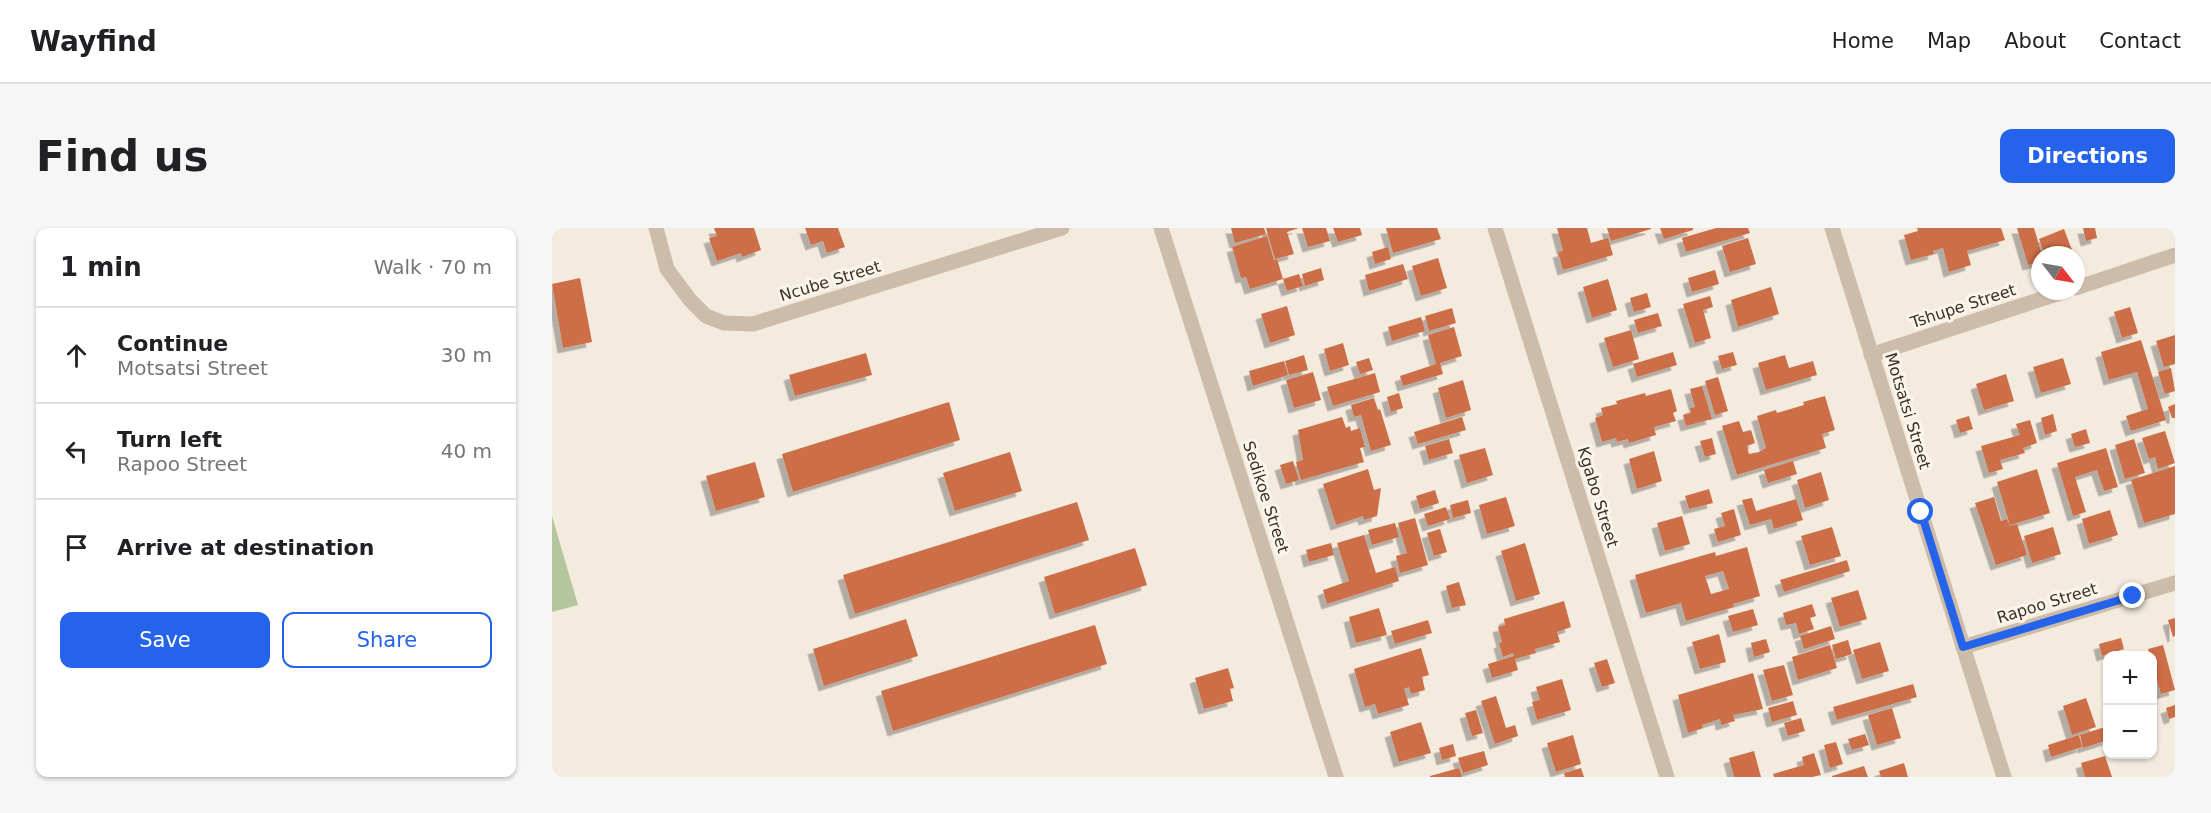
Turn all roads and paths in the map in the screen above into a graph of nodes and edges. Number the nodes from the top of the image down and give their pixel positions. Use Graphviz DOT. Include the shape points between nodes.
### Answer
graph roads {
  1 [pos="656,228"];
  2 [pos="1062,228"];
  3 [pos="1161,228"];
  4 [pos="1495,228"];
  5 [pos="1832,228"];
  6 [pos="2175,255"];
  7 [pos="2085,285"];
  8 [pos="2039,300"];
  9 [pos="1871,355"];
  10 [pos="2175,583"];
  11 [pos="1963,647"];
  12 [pos="1336,777"];
  13 [pos="1666,777"];
  14 [pos="2004,777"];
  1 -- 2 [label="street, Ncube Street" via="667,269 706,316 724,323 753,324"];
  3 -- 12 [label="street, Sedikoe Street"];
  4 -- 13 [label="street, Kgabo Street"];
  5 -- 9 [label="street, Motsatsi Street"];
  6 -- 7 [label="street"];
  8 -- 9 [label="street, Tshupe Street"];
  9 -- 11 [label="street, Motsatsi Street"];
  10 -- 11 [label="street, Rapoo Street"];
  11 -- 14 [label="street, Motsatsi Street"];
}
